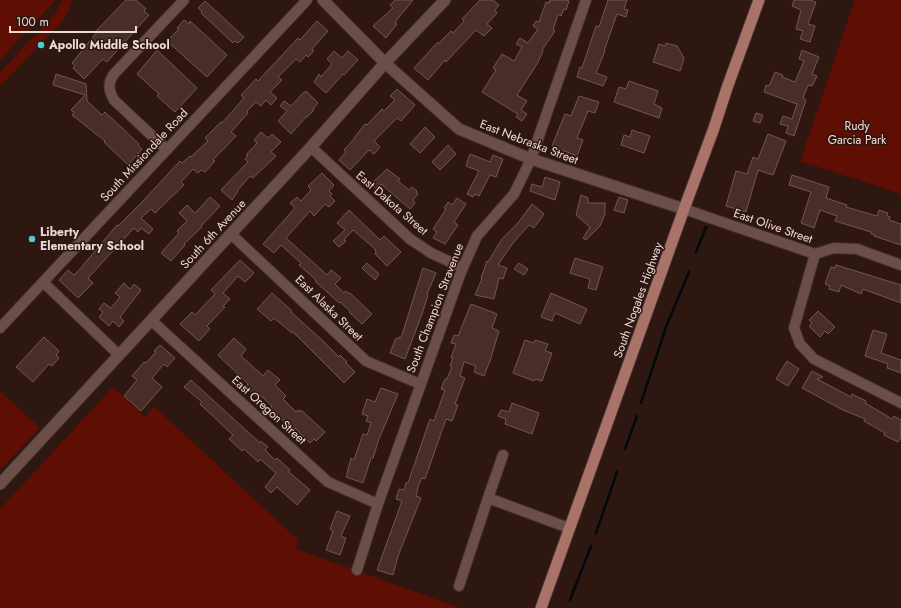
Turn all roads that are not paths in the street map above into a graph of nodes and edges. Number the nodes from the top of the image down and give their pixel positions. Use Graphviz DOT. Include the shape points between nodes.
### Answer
graph roads {
  1 [pos="184,0"];
  2 [pos="307,0"];
  3 [pos="323,0"];
  4 [pos="444,0"];
  5 [pos="586,0"];
  6 [pos="759,0"];
  7 [pos="385,63"];
  8 [pos="311,148"];
  9 [pos="167,150"];
  10 [pos="531,159"];
  11 [pos="684,209"];
  12 [pos="231,234"];
  13 [pos="815,254"];
  14 [pos="901,265"];
  15 [pos="463,268"];
  16 [pos="43,282"];
  17 [pos="152,321"];
  18 [pos="0,328"];
  19 [pos="119,355"];
  20 [pos="420,384"];
  21 [pos="901,403"];
  22 [pos="503,455"];
  23 [pos="0,484"];
  24 [pos="488,498"];
  25 [pos="378,504"];
  26 [pos="569,528"];
  27 [pos="357,570"];
  28 [pos="459,586"];
  29 [pos="541,608"];
  1 -- 9 [label="street" via="104,85 114,100"];
  2 -- 9 [label="street, South Missiondale Road"];
  3 -- 7 [label="street, East Nebraska Street"];
  4 -- 7 [label="street, South 6th Avenue"];
  5 -- 10 [label="street, South Champion Stravenue"];
  6 -- 11 [label="main road, South Nogales Highway"];
  7 -- 8 [label="street, South 6th Avenue"];
  7 -- 10 [label="street, East Nebraska Street" via="459,129"];
  8 -- 12 [label="street, South 6th Avenue"];
  8 -- 15 [label="street, East Dakota Street" via="410,239 431,253"];
  9 -- 16 [label="street, South Missiondale Road"];
  10 -- 11 [label="street, East Nebraska Street"];
  10 -- 15 [label="street, South Champion Stravenue" via="514,194 477,236"];
  11 -- 13 [label="street, East Olive Street"];
  11 -- 26 [label="main road, South Nogales Highway"];
  12 -- 17 [label="street, South 6th Avenue"];
  12 -- 20 [label="street, East Alaska Street" via="366,361"];
  13 -- 14 [label="street, East Olive Street" via="834,248 856,249"];
  13 -- 21 [label="street" via="794,328 800,344 814,360"];
  15 -- 20 [label="street, South Champion Stravenue"];
  16 -- 18 [label="street, South Missiondale Road"];
  16 -- 19 [label="street"];
  17 -- 19 [label="street, South 6th Avenue"];
  17 -- 25 [label="street, East Oregon Street" via="328,482"];
  19 -- 23 [label="street, South 6th Avenue"];
  20 -- 25 [label="street, South Champion Stravenue"];
  22 -- 24 [label="street"];
  24 -- 26 [label="street"];
  24 -- 28 [label="street"];
  25 -- 27 [label="street, South Champion Stravenue"];
  26 -- 29 [label="main road, South Nogales Highway"];
}
